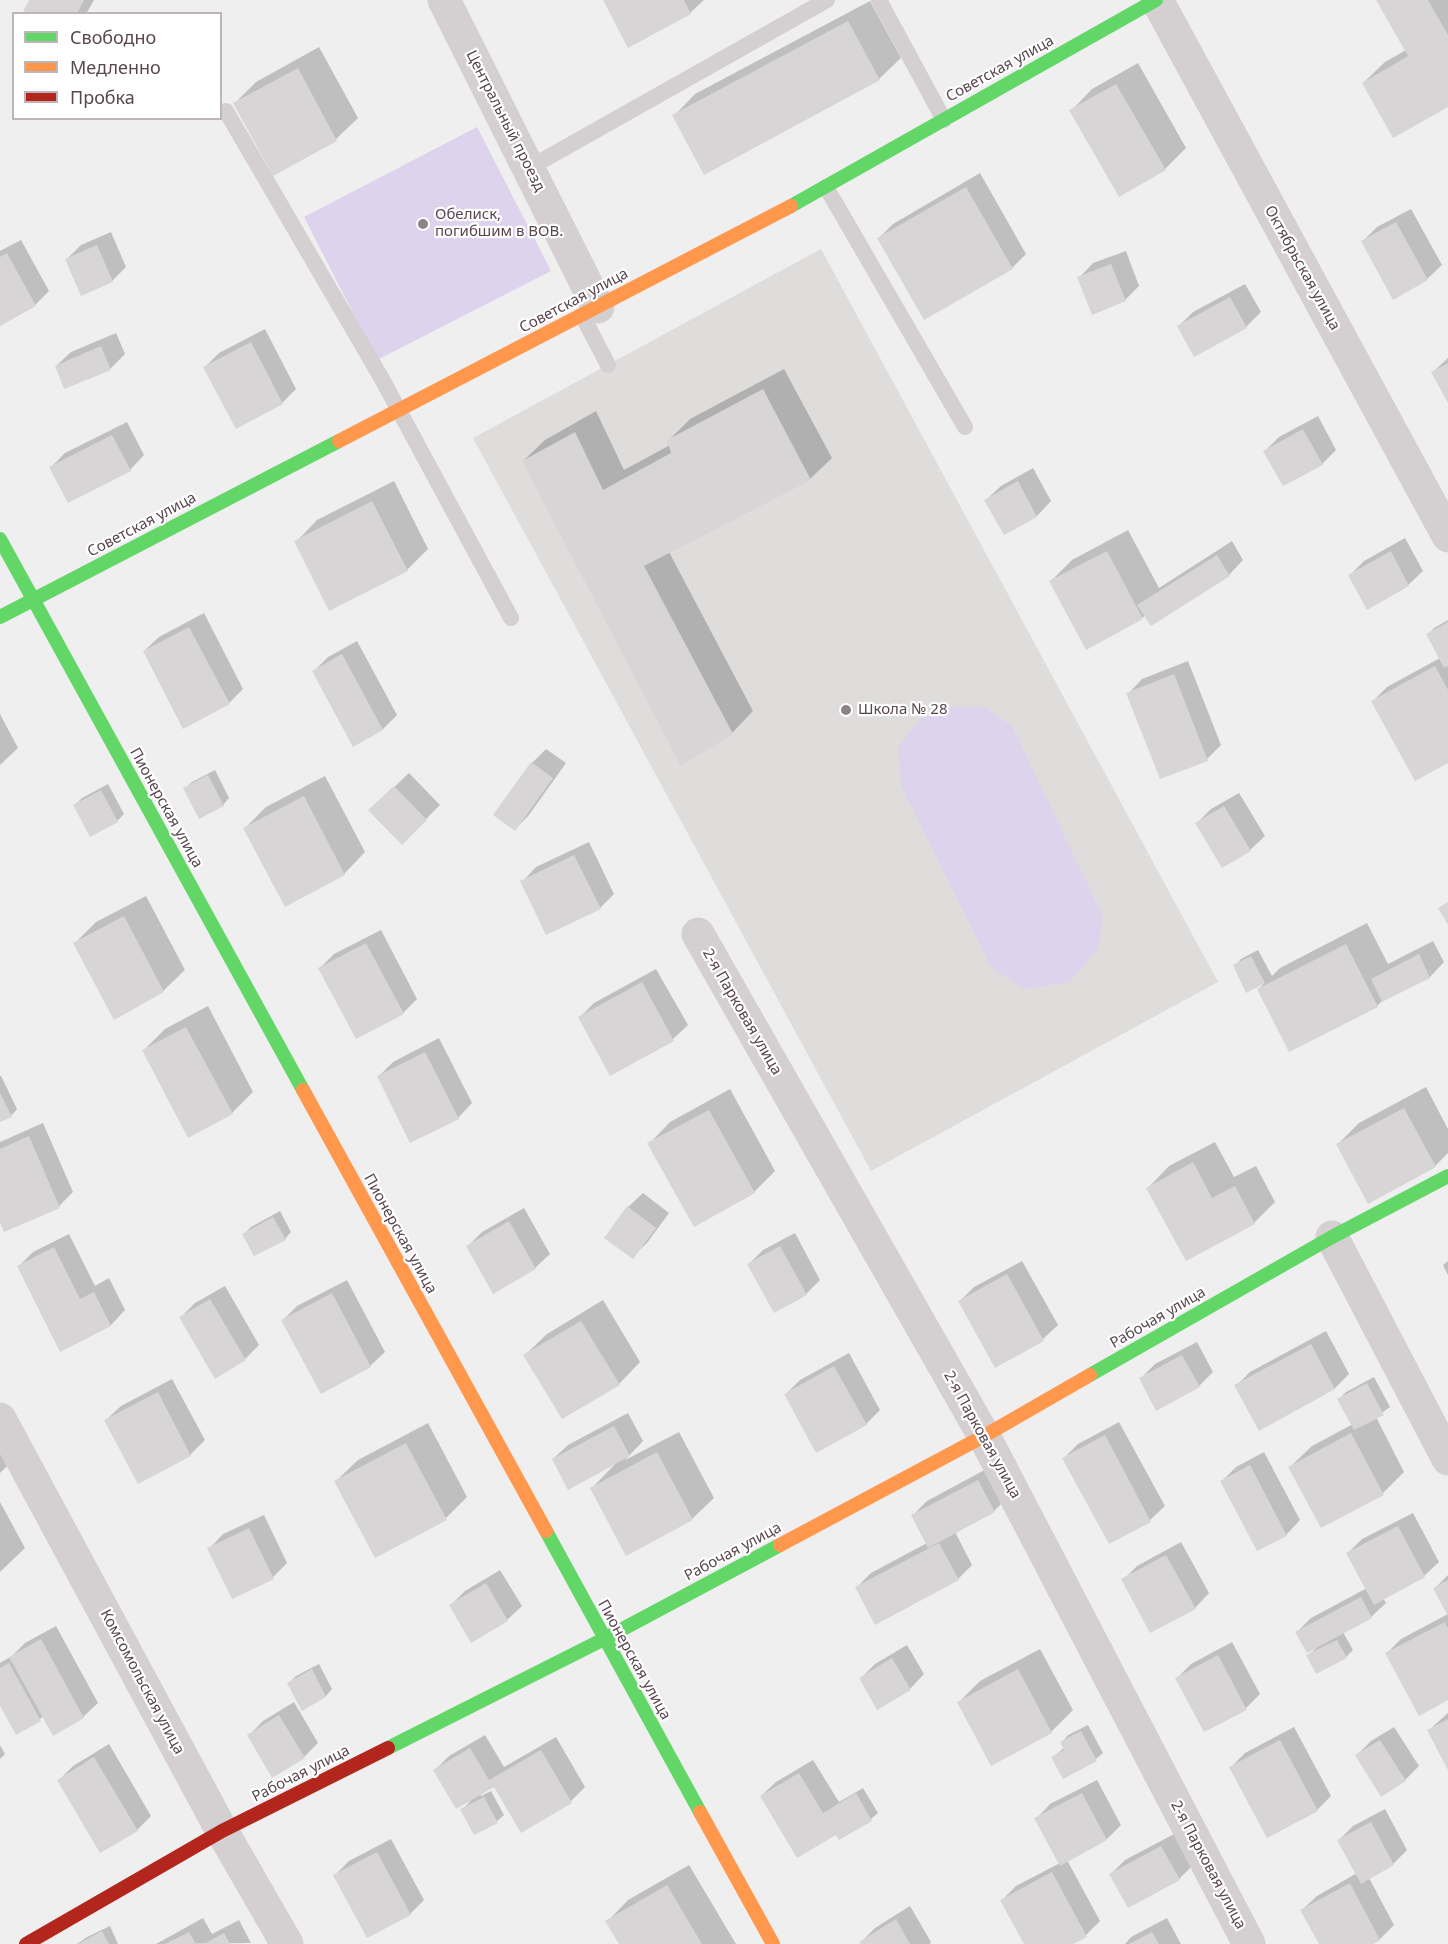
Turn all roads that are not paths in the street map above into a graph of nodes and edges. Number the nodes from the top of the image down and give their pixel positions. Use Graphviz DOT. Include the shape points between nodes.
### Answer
graph roads {
  1 [pos="444,0"];
  2 [pos="827,0"];
  3 [pos="879,0"];
  4 [pos="1156,0"];
  5 [pos="226,111"];
  6 [pos="944,120"];
  7 [pos="529,168"];
  8 [pos="826,186"];
  9 [pos="590,311"];
  10 [pos="608,365"];
  11 [pos="398,409"];
  12 [pos="965,427"];
  13 [pos="1448,536"];
  14 [pos="0,539"];
  15 [pos="33,600"];
  16 [pos="0,617"];
  17 [pos="511,618"];
  18 [pos="698,934"];
  19 [pos="1448,1176"];
  20 [pos="1332,1237"];
  21 [pos="0,1419"];
  22 [pos="984,1436"];
  23 [pos="1448,1459"];
  24 [pos="604,1639"];
  25 [pos="222,1831"];
  26 [pos="26,1944"];
  27 [pos="287,1944"];
  28 [pos="773,1944"];
  29 [pos="1249,1944"];
  1 -- 7 [label="street, Центральный проезд"];
  2 -- 7 [label="lane"];
  3 -- 6 [label="lane"];
  4 -- 6 [label="street, Советская улица"];
  4 -- 13 [label="street, Октябрьская улица"];
  5 -- 11 [label="lane"];
  6 -- 8 [label="street, Советская улица"];
  7 -- 9 [label="street, Центральный проезд"];
  8 -- 9 [label="street, Советская улица"];
  8 -- 12 [label="lane"];
  9 -- 10 [label="lane"];
  9 -- 11 [label="street, Советская улица"];
  11 -- 15 [label="street, Советская улица"];
  11 -- 17 [label="lane"];
  14 -- 15 [label="street, Пионерская улица"];
  15 -- 16 [label="street, Советская улица"];
  15 -- 24 [label="street, Пионерская улица"];
  18 -- 22 [label="street, 2-я Парковая улица"];
  19 -- 20 [label="street, Рабочая улица"];
  20 -- 22 [label="street, Рабочая улица"];
  20 -- 23 [label="street"];
  21 -- 25 [label="street, Комсомольская улица"];
  22 -- 24 [label="street, Рабочая улица"];
  22 -- 29 [label="street, 2-я Парковая улица"];
  24 -- 25 [label="street, Рабочая улица"];
  24 -- 28 [label="street, Пионерская улица"];
  25 -- 26 [label="street, Рабочая улица"];
  25 -- 27 [label="street, Комсомольская улица"];
}
